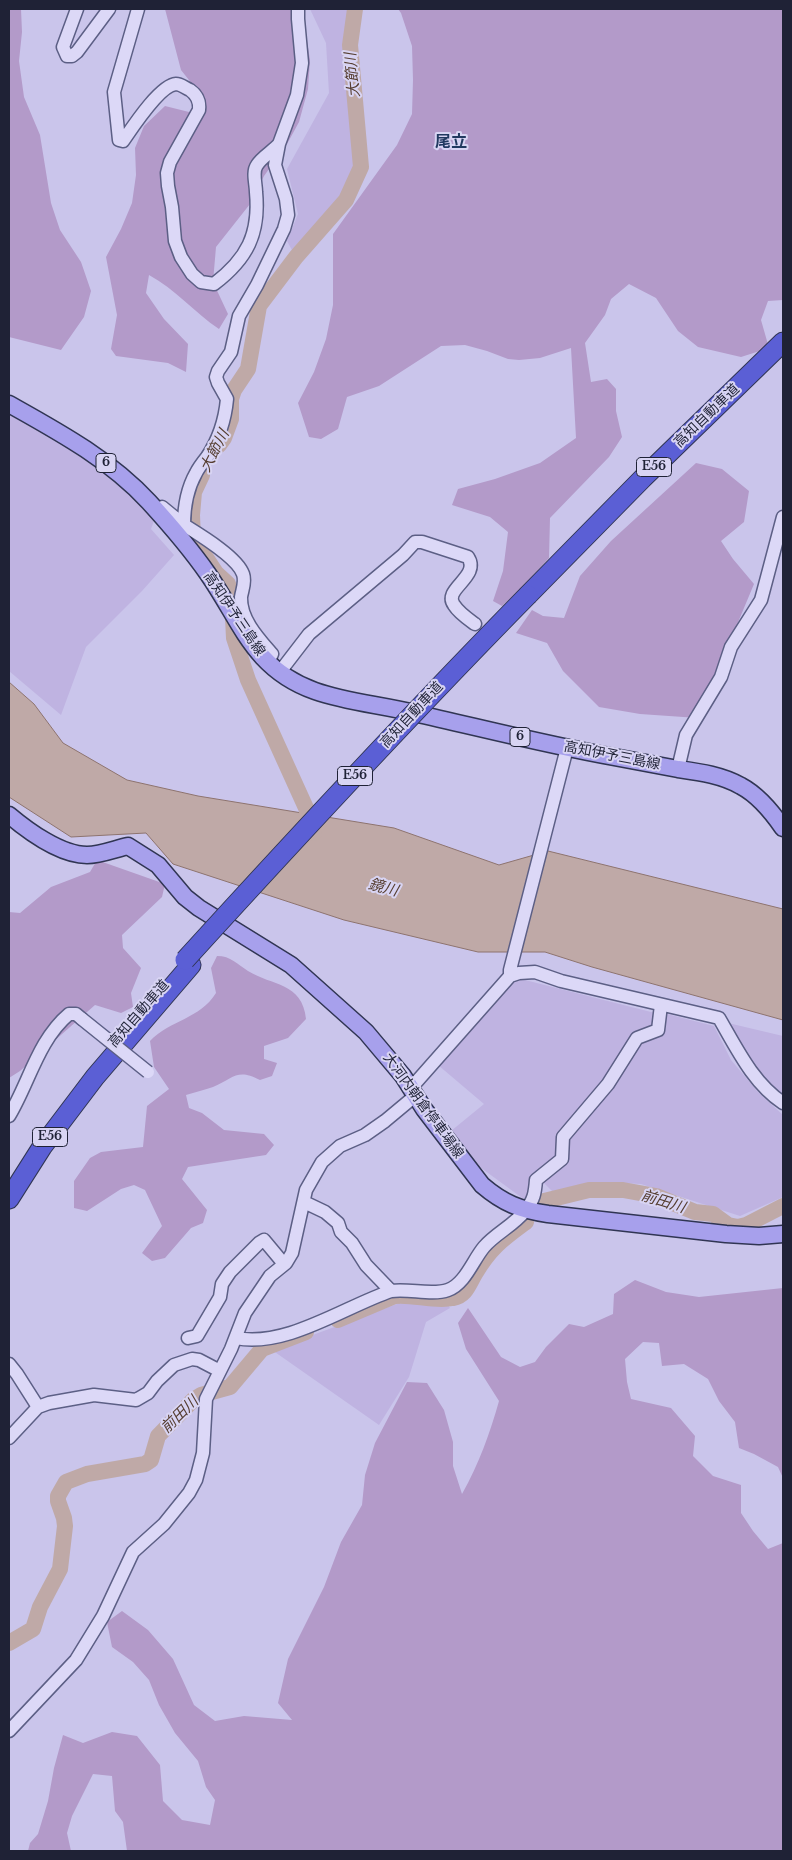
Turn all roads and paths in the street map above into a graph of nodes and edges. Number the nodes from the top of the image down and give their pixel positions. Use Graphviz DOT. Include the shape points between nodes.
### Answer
graph roads {
  1 [pos="77,9"];
  2 [pos="109,9"];
  3 [pos="138,9"];
  4 [pos="298,9"];
  5 [pos="279,144"];
  6 [pos="783,342"];
  7 [pos="783,352"];
  8 [pos="9,404"];
  9 [pos="783,517"];
  10 [pos="188,532"];
  11 [pos="530,597"];
  12 [pos="475,624"];
  13 [pos="273,668"];
  14 [pos="568,748"];
  15 [pos="678,768"];
  16 [pos="9,815"];
  17 [pos="783,828"];
  18 [pos="188,963"];
  19 [pos="510,973"];
  20 [pos="661,1005"];
  21 [pos="148,1072"];
  22 [pos="413,1092"];
  23 [pos="783,1104"];
  24 [pos="9,1116"];
  25 [pos="9,1180"];
  26 [pos="9,1199"];
  27 [pos="304,1202"];
  28 [pos="525,1211"];
  29 [pos="783,1234"];
  30 [pos="284,1264"];
  31 [pos="391,1291"];
  32 [pos="188,1338"];
  33 [pos="236,1338"];
  34 [pos="9,1364"];
  35 [pos="217,1375"];
  36 [pos="38,1407"];
  37 [pos="9,1438"];
  38 [pos="10,1729"];
  1 -- 2 [label="street" via="63,47 67,56 77,52"];
  3 -- 5 [label="street" via="114,92 119,140 123,141 154,99 170,86 183,86 200,103 167,173 175,242 188,269 201,282 214,284 245,252 254,234 258,211 256,166"];
  4 -- 5 [label="street" via="302,63 297,95"];
  5 -- 10 [label="street" via="275,165 288,215 257,285 239,316 231,352 216,377 227,399 226,411 216,440 192,483 184,510"];
  6 -- 11 [label="highway, 高知自動車道 / E56" via="643,478"];
  7 -- 11 [label="highway, E56"];
  8 -- 10 [label="main road, 高知伊予三島線 / 6" via="101,459 156,510"];
  9 -- 15 [label="street" via="762,600 731,647 721,677 686,735"];
  10 -- 13 [label="main road, 高知伊予三島線 / 6" via="208,574 255,647"];
  10 -- 13 [label="street" via="213,544 240,569 244,576 242,607 248,623 272,654"];
  11 -- 18 [label="highway, 高知自動車道 / E56, bridge" via="322,811"];
  12 -- 13 [label="street" via="452,600 472,570 472,562 468,557 415,542"];
  13 -- 14 [label="main road, 高知伊予三島線 / 6" via="289,680 317,692"];
  14 -- 15 [label="main road, 高知伊予三島線 / 6"];
  14 -- 19 [label="street"];
  15 -- 17 [label="main road, 高知伊予三島線 / 6" via="741,786 762,803"];
  16 -- 22 [label="main road, 大河内朝倉停車場線" via="63,849 88,855 128,846 158,865 192,903 291,965 366,1032"];
  18 -- 25 [label="highway, 高知自動車道 / E56" via="89,1072"];
  18 -- 26 [label="highway, 高知自動車道 / E56" via="95,1077 42,1147"];
  19 -- 20 [label="street" via="535,972"];
  19 -- 22 [label="street"];
  20 -- 23 [label="street" via="719,1018 751,1072"];
  20 -- 28 [label="street" via="658,1030 637,1038 608,1084 563,1137 562,1159 536,1180 535,1195"];
  21 -- 24 [label="street, bridge" via="82,1018 69,1014 58,1023 34,1063"];
  22 -- 27 [label="street" via="385,1121 340,1146 322,1162"];
  22 -- 28 [label="main road, 大河内朝倉停車場線" via="482,1185"];
  27 -- 30 [label="street" via="292,1253"];
  27 -- 31 [label="street" via="325,1212 338,1224 340,1232 352,1243 366,1265"];
  28 -- 29 [label="main road, 大河内朝倉停車場線" via="726,1234"];
  28 -- 31 [label="street" via="490,1240 450,1290"];
  30 -- 32 [label="street" via="264,1240 259,1242 222,1284 220,1297 197,1336"];
  30 -- 33 [label="street" via="270,1276 245,1313"];
  31 -- 33 [label="street" via="317,1324 268,1339"];
  33 -- 35 [label="street"];
  34 -- 36 [label="street"];
  35 -- 36 [label="street" via="192,1358 174,1365 148,1393 136,1400 94,1396"];
  35 -- 38 [label="street" via="206,1399 203,1452 189,1493 164,1524 133,1552 103,1616 76,1660"];
  36 -- 37 [label="street"];
}
